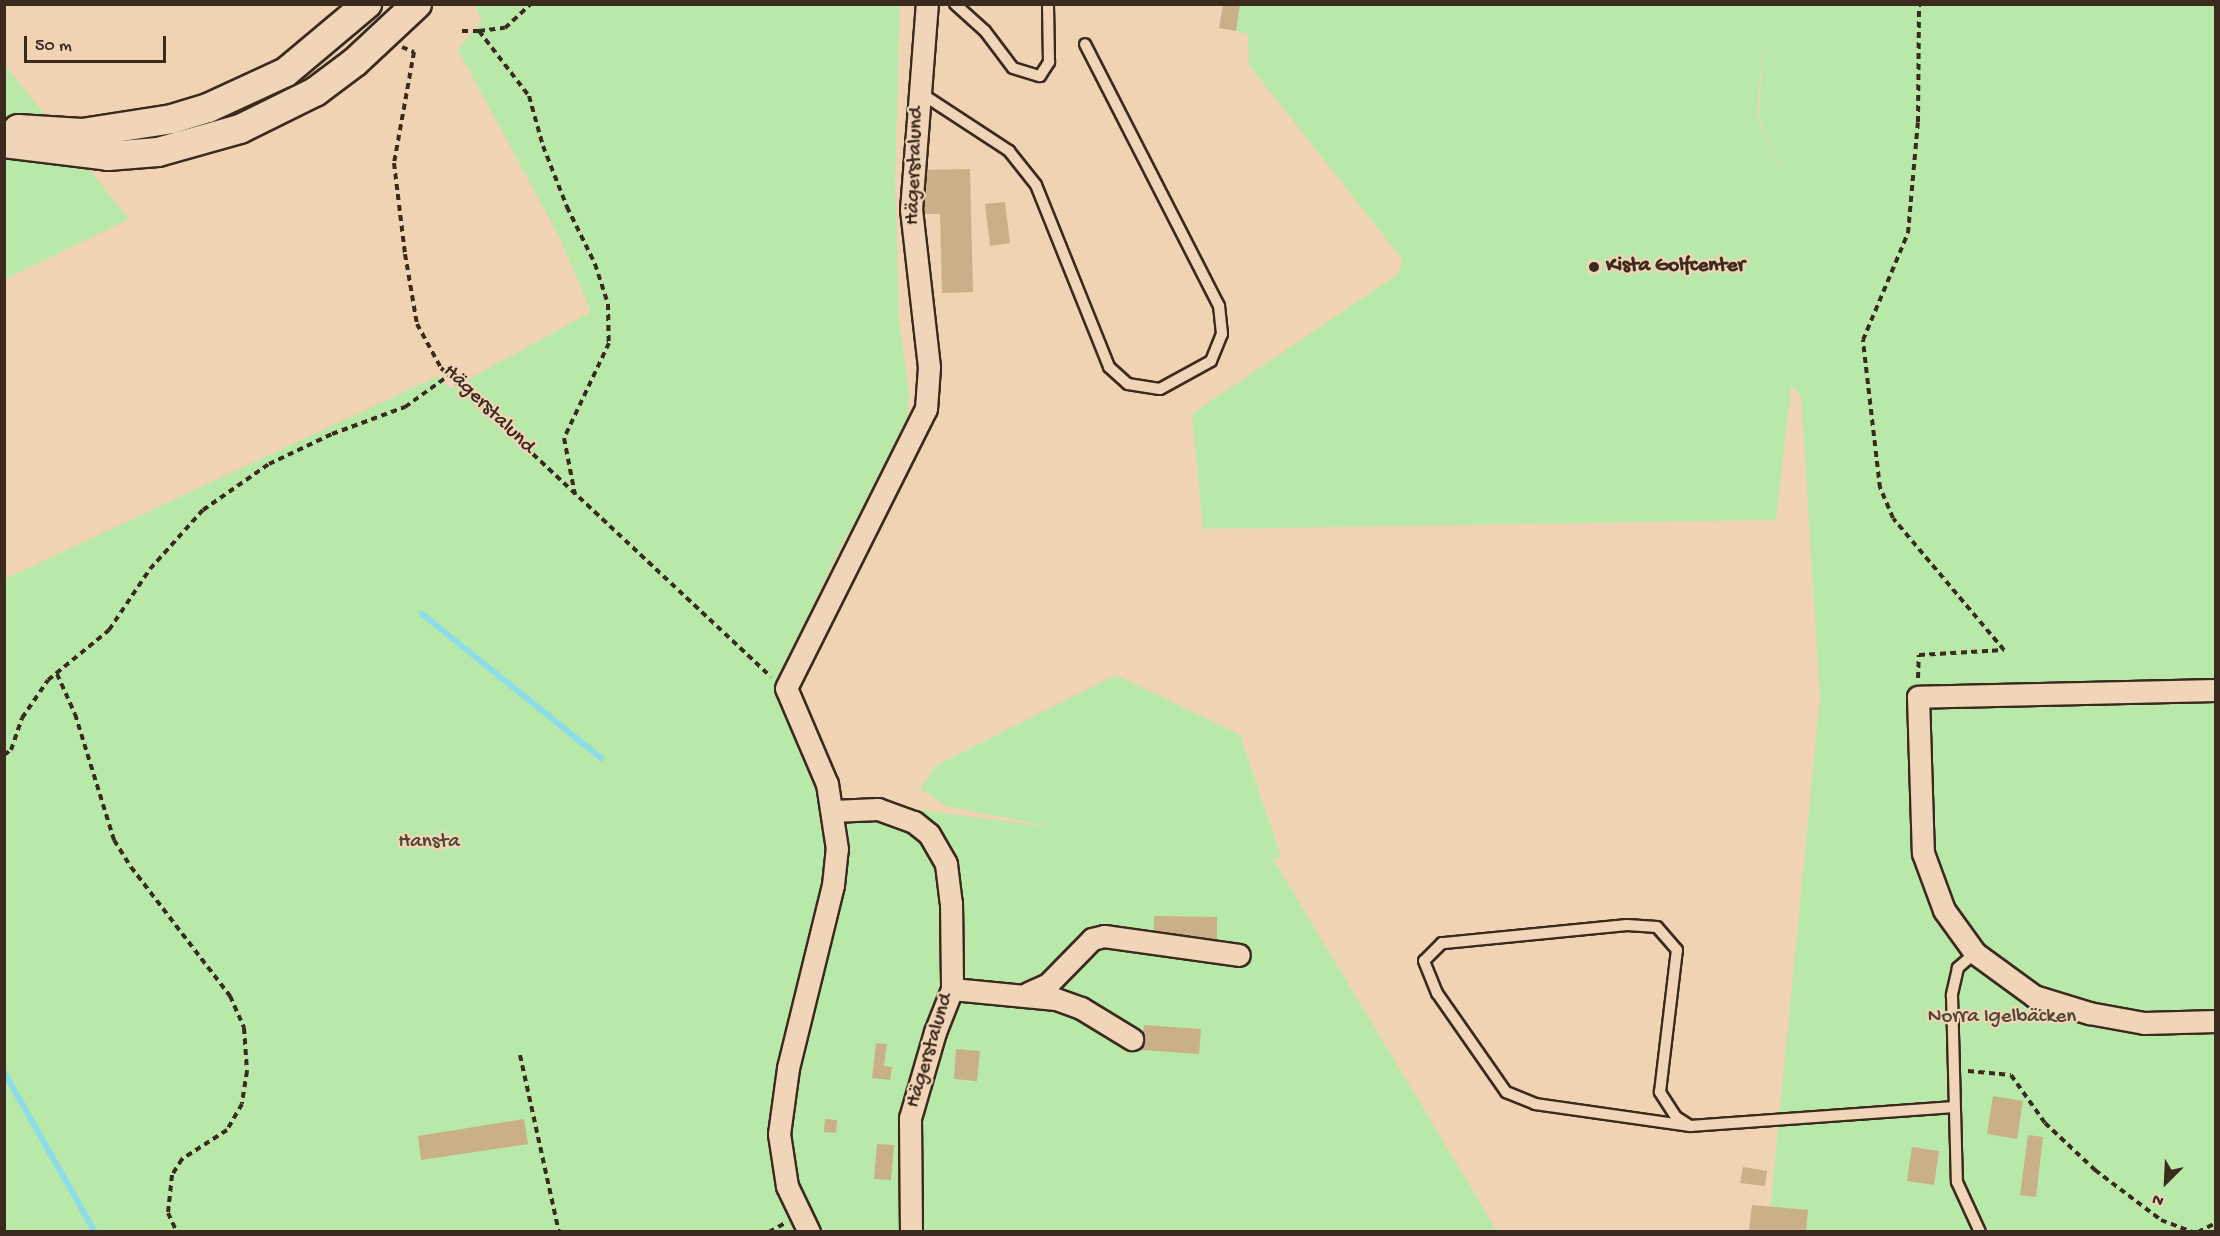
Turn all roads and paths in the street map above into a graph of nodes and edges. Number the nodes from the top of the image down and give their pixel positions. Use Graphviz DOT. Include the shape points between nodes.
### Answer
graph roads {
  1 [pos="189,4"];
  2 [pos="210,4"];
  3 [pos="367,4"];
  4 [pos="417,4"];
  5 [pos="531,4"];
  6 [pos="927,4"];
  7 [pos="956,4"];
  8 [pos="1048,4"];
  9 [pos="1919,4"];
  10 [pos="462,31"];
  11 [pos="478,31"];
  12 [pos="1085,44"];
  13 [pos="396,45"];
  14 [pos="919,91"];
  15 [pos="4,127"];
  16 [pos="4,143"];
  17 [pos="448,376"];
  18 [pos="575,495"];
  19 [pos="57,674"];
  20 [pos="786,688"];
  21 [pos="2216,690"];
  22 [pos="1918,697"];
  23 [pos="4,755"];
  24 [pos="833,811"];
  25 [pos="1976,953"];
  26 [pos="1239,956"];
  27 [pos="952,989"];
  28 [pos="1028,993"];
  29 [pos="2216,1021"];
  30 [pos="1132,1040"];
  31 [pos="520,1055"];
  32 [pos="1954,1070"];
  33 [pos="1954,1107"];
  34 [pos="1690,1126"];
  35 [pos="2216,1224"];
  36 [pos="177,1232"];
  37 [pos="559,1232"];
  38 [pos="809,1232"];
  39 [pos="911,1232"];
  40 [pos="1980,1232"];
  41 [pos="2193,1232"];
  42 [pos="2198,1232"];
  1 -- 2 [label="path"];
  3 -- 15 [label="main road" via="286,72 208,108 172,119 82,133"];
  4 -- 16 [label="main road" via="355,62 315,92 240,129 158,152 108,156"];
  5 -- 11 [label="path" via="505,28"];
  6 -- 14 [label="street, Hägerstalund"];
  7 -- 8 [label="lane" via="985,31 1013,68 1040,76 1048,62"];
  9 -- 22 [label="path" via="1918,122 1908,233 1863,340 1880,488 1893,518 2004,650 1919,655"];
  10 -- 11 [label="path"];
  11 -- 18 [label="path" via="530,96 543,146 595,264 608,304 609,343 564,438"];
  12 -- 14 [label="lane" via="1219,306 1222,334 1211,361 1160,389 1128,384 1109,367 1036,185 1009,151"];
  13 -- 17 [label="path, Hägerstalund" via="414,52 394,163 405,254 417,324"];
  14 -- 20 [label="street, Hägerstalund" via="911,210 929,367 926,409"];
  17 -- 18 [label="path, Hägerstalund"];
  17 -- 19 [label="path" via="405,407 332,434 269,464 228,490 203,510 150,568 109,630"];
  18 -- 20 [label="path, Hägerstalund" via="741,652"];
  19 -- 23 [label="path" via="29,708 11,750"];
  19 -- 36 [label="path" via="75,714 114,840 230,996 244,1028 247,1071 242,1104 226,1130 182,1159 172,1174 168,1213"];
  20 -- 24 [label="street" via="826,784"];
  21 -- 22 [label="street"];
  22 -- 25 [label="street" via="1923,853 1944,910"];
  24 -- 27 [label="street, Hägerstalund" via="878,810 896,814 929,834 946,864 951,902"];
  24 -- 38 [label="street" via="837,849 833,885 788,1068 779,1134 787,1186"];
  25 -- 29 [label="street" via="2034,996 2089,1012 2144,1023"];
  25 -- 32 [label="lane" via="1958,968 1952,995"];
  26 -- 28 [label="street" via="1104,936 1092,939 1048,984"];
  27 -- 28 [label="street"];
  27 -- 39 [label="street, Hägerstalund" via="910,1118"];
  28 -- 30 [label="street" via="1081,1008"];
  31 -- 37 [label="path"];
  32 -- 33 [label="lane"];
  32 -- 41 [label="path" via="2011,1075 2046,1123 2095,1170 2160,1220"];
  33 -- 34 [label="lane"];
  33 -- 40 [label="lane" via="1957,1182"];
  34 -- 34 [label="lane" via="1535,1104 1506,1092 1437,993 1424,961 1442,944 1628,925 1657,927 1677,950 1660,1092 1676,1117"];
  35 -- 42 [label="path"];
}
